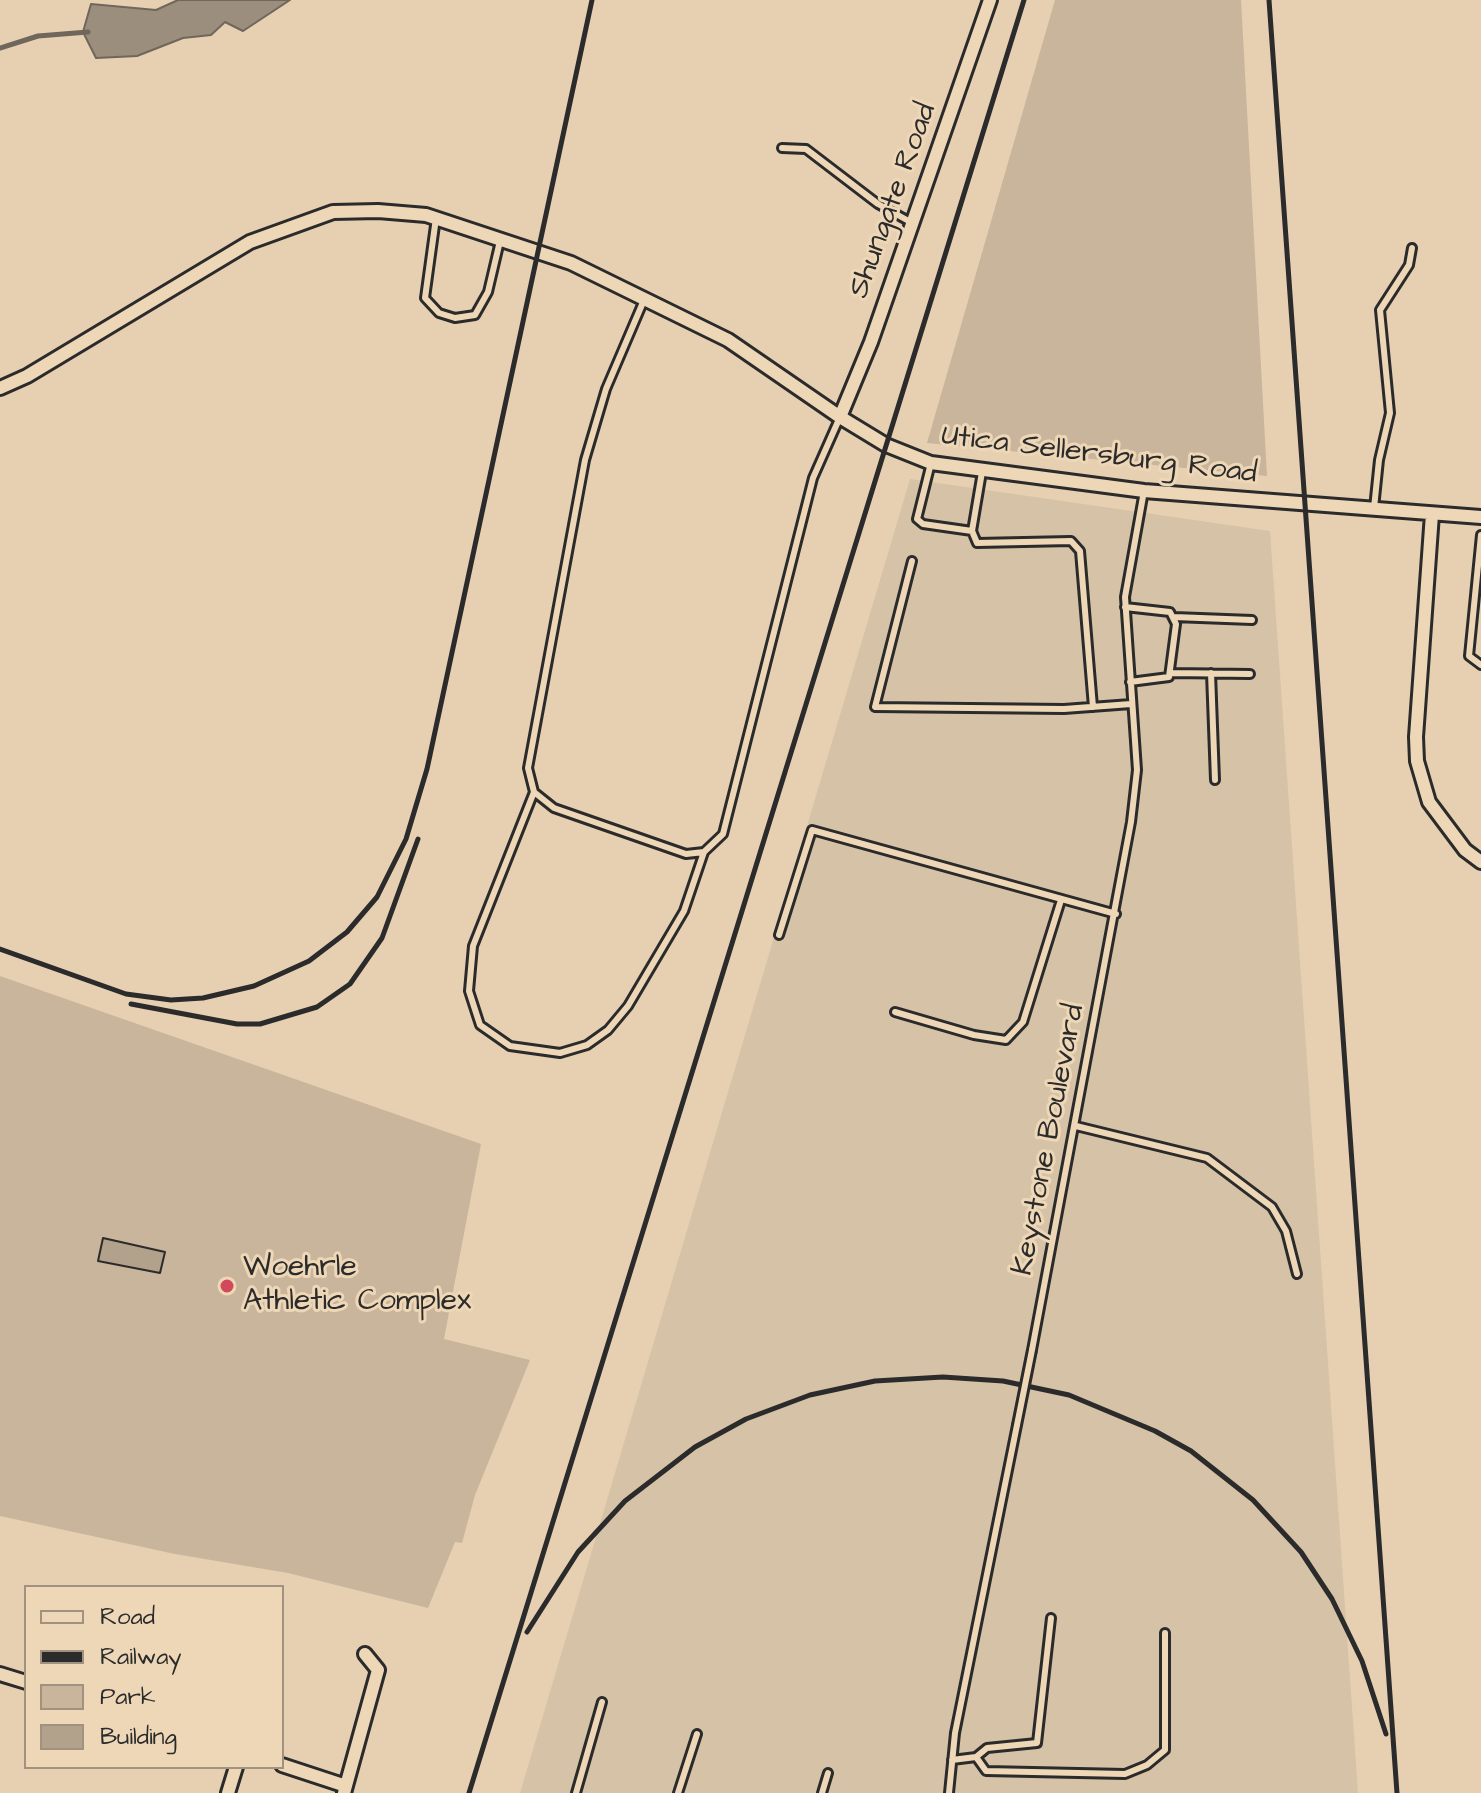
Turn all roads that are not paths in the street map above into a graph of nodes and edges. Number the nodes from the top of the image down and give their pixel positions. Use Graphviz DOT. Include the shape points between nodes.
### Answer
graph roads {
  1 [pos="990,0"];
  2 [pos="782,148"];
  3 [pos="436,218"];
  4 [pos="914,224"];
  5 [pos="500,241"];
  6 [pos="1412,248"];
  7 [pos="645,298"];
  8 [pos="0,388"];
  9 [pos="840,417"];
  10 [pos="931,463"];
  11 [pos="982,472"];
  12 [pos="1144,491"];
  13 [pos="1374,508"];
  14 [pos="1432,514"];
  15 [pos="1481,517"];
  16 [pos="972,531"];
  17 [pos="1481,535"];
  18 [pos="912,561"];
  19 [pos="1125,607"];
  20 [pos="1174,617"];
  21 [pos="1252,620"];
  22 [pos="1481,665"];
  23 [pos="1171,673"];
  24 [pos="1211,673"];
  25 [pos="1250,674"];
  26 [pos="1130,682"];
  27 [pos="1131,704"];
  28 [pos="1093,707"];
  29 [pos="1215,780"];
  30 [pos="534,792"];
  31 [pos="704,852"];
  32 [pos="1481,862"];
  33 [pos="1061,900"];
  34 [pos="1116,914"];
  35 [pos="779,935"];
  36 [pos="895,1012"];
  37 [pos="1076,1126"];
  38 [pos="1297,1274"];
  39 [pos="1051,1618"];
  40 [pos="1165,1633"];
  41 [pos="365,1654"];
  42 [pos="0,1674"];
  43 [pos="24,1681"];
  44 [pos="602,1702"];
  45 [pos="697,1734"];
  46 [pos="976,1757"];
  47 [pos="952,1760"];
  48 [pos="284,1766"];
  49 [pos="235,1769"];
  50 [pos="828,1773"];
  51 [pos="345,1790"];
  52 [pos="228,1793"];
  53 [pos="576,1793"];
  54 [pos="678,1793"];
  55 [pos="822,1793"];
  56 [pos="949,1793"];
  1 -- 4 [label="street, Shungate Road"];
  2 -- 4 [label="lane" via="806,149 878,204"];
  3 -- 5 [label="street, Utica Sellersburg Road"];
  3 -- 5 [label="lane" via="425,298 439,313 455,318 475,315 488,292"];
  3 -- 8 [label="street, Utica Sellersburg Road" via="333,212 287,226 250,242"];
  4 -- 9 [label="street, Shungate Road"];
  5 -- 7 [label="street, Utica Sellersburg Road" via="571,263"];
  6 -- 13 [label="lane" via="1409,265 1380,310 1390,413"];
  7 -- 9 [label="street, Utica Sellersburg Road" via="728,340"];
  7 -- 30 [label="lane" via="606,389 585,460 528,768"];
  9 -- 10 [label="street, Utica Sellersburg Road" via="886,445"];
  9 -- 31 [label="lane" via="813,478 723,834"];
  10 -- 11 [label="street, Utica Sellersburg Road"];
  10 -- 16 [label="lane" via="917,519"];
  11 -- 12 [label="street, Utica Sellersburg Road"];
  11 -- 16 [label="lane"];
  12 -- 13 [label="street, Utica Sellersburg Road"];
  12 -- 19 [label="lane, Keystone Boulevard" via="1126,576"];
  13 -- 14 [label="street, Utica Sellersburg Road"];
  14 -- 15 [label="street, Utica Sellersburg Road"];
  14 -- 32 [label="street" via="1417,761 1429,802 1465,850"];
  16 -- 28 [label="lane" via="977,543 1071,541 1080,551"];
  17 -- 22 [label="lane" via="1469,656"];
  18 -- 28 [label="lane" via="875,707"];
  19 -- 20 [label="lane" via="1170,612"];
  19 -- 26 [label="lane, Keystone Boulevard"];
  20 -- 21 [label="lane"];
  20 -- 23 [label="lane"];
  23 -- 24 [label="lane"];
  23 -- 26 [label="lane" via="1164,680"];
  24 -- 25 [label="lane"];
  24 -- 29 [label="lane"];
  26 -- 27 [label="lane, Keystone Boulevard"];
  27 -- 28 [label="lane"];
  27 -- 34 [label="lane, Keystone Boulevard" via="1137,770"];
  30 -- 31 [label="lane" via="554,808 686,854"];
  30 -- 31 [label="lane" via="473,946 469,991 480,1025 510,1046 560,1053 587,1045 608,1030 684,911"];
  33 -- 34 [label="lane"];
  33 -- 35 [label="lane" via="812,830"];
  33 -- 36 [label="lane" via="1023,1022 1006,1040"];
  34 -- 37 [label="lane, Keystone Boulevard"];
  37 -- 38 [label="lane" via="1207,1158 1272,1207 1286,1231"];
  37 -- 47 [label="lane, Keystone Boulevard, bridge"];
  39 -- 46 [label="lane" via="1037,1743 987,1748"];
  40 -- 46 [label="lane" via="1165,1750 1147,1765 1125,1774 986,1771"];
  41 -- 51 [label="street" via="378,1670"];
  42 -- 43 [label="street"];
  44 -- 53 [label="lane"];
  45 -- 54 [label="lane"];
  46 -- 47 [label="lane"];
  47 -- 56 [label="lane, Keystone Boulevard"];
  48 -- 51 [label="street"];
  49 -- 52 [label="street"];
  50 -- 55 [label="lane"];
}
